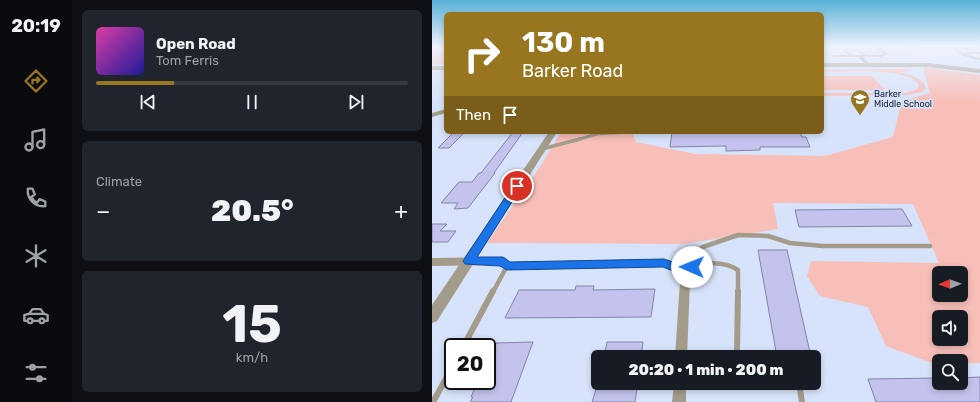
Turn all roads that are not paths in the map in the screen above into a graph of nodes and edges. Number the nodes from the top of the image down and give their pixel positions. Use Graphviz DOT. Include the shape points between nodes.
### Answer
graph roads {
  1 [pos="824,65"];
  2 [pos="868,65"];
  3 [pos="432,68"];
  4 [pos="444,68"];
  5 [pos="980,71"];
  6 [pos="444,111"];
  7 [pos="432,115"];
  8 [pos="552,134"];
  9 [pos="597,134"];
  10 [pos="542,149"];
  11 [pos="930,246"];
  12 [pos="468,261"];
  13 [pos="432,262"];
  14 [pos="507,266"];
  15 [pos="678,269"];
  16 [pos="432,317"];
  17 [pos="468,338"];
  18 [pos="681,350"];
  19 [pos="737,350"];
  20 [pos="444,382"];
  21 [pos="680,390"];
  22 [pos="800,390"];
  23 [pos="433,402"];
  24 [pos="679,402"];
  25 [pos="802,402"];
  1 -- 2 [label="street"];
  2 -- 5 [label="street" via="928,65"];
  3 -- 4 [label="street"];
  6 -- 7 [label="street"];
  8 -- 10 [label="street"];
  9 -- 10 [label="lane"];
  10 -- 12 [label="street"];
  11 -- 15 [label="lane" via="823,246 790,243 768,236 738,235 703,247"];
  12 -- 13 [label="street"];
  12 -- 14 [label="street" via="503,261"];
  12 -- 16 [label="street"];
  14 -- 15 [label="street" via="664,263"];
  14 -- 17 [label="lane"];
  15 -- 18 [label="street" via="685,280"];
  15 -- 19 [label="lane" via="720,263 732,264 738,270"];
  20 -- 23 [label="lane"];
  21 -- 24 [label="street"];
  22 -- 25 [label="lane"];
}
